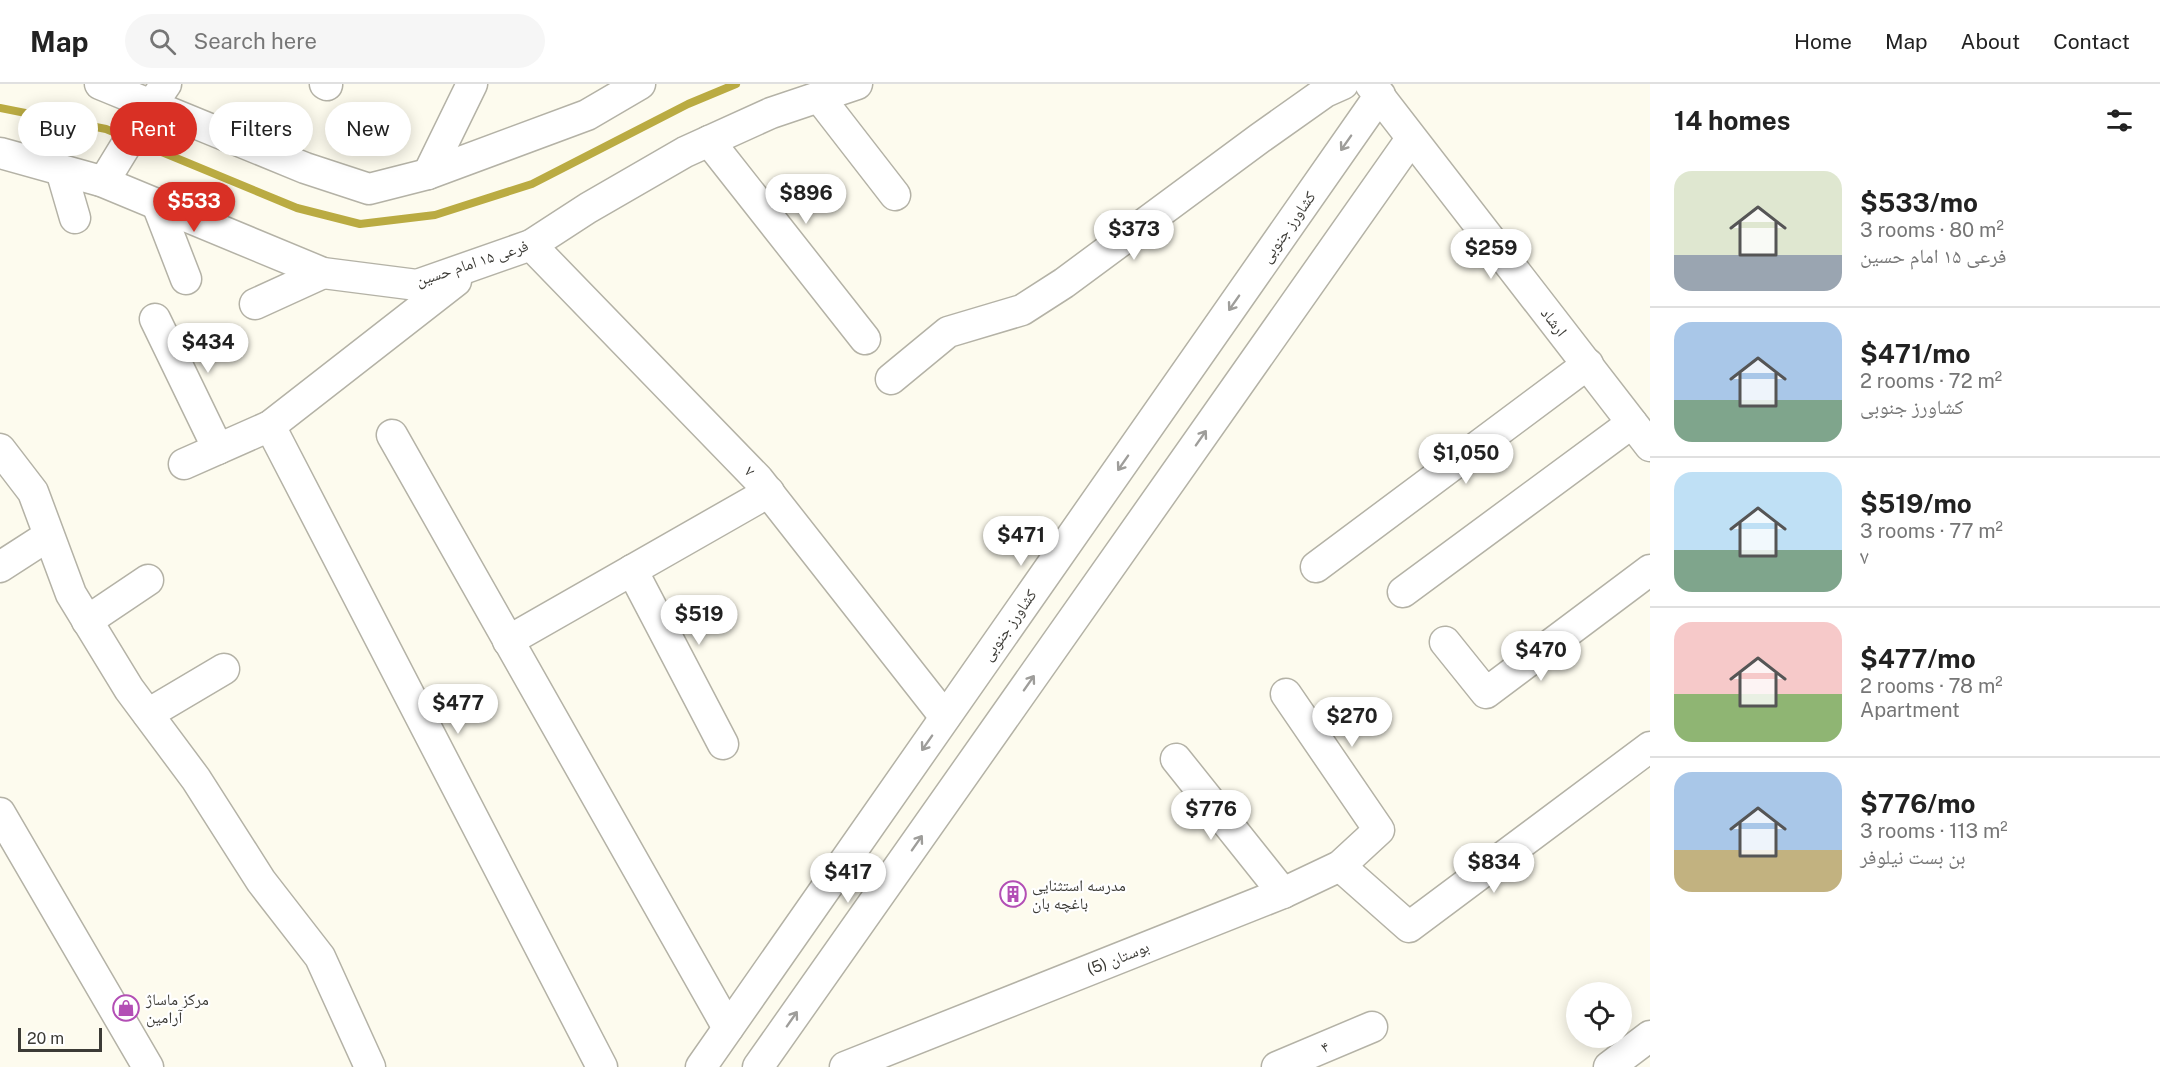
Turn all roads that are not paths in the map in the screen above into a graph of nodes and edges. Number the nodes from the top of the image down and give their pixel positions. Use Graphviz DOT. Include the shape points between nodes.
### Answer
graph roads {
  1 [pos="100,84"];
  2 [pos="472,84"];
  3 [pos="640,84"];
  4 [pos="857,84"];
  5 [pos="1342,84"];
  6 [pos="1375,89"];
  7 [pos="819,97"];
  8 [pos="153,102"];
  9 [pos="197,121"];
  10 [pos="1411,139"];
  11 [pos="709,141"];
  12 [pos="0,153"];
  13 [pos="118,156"];
  14 [pos="61,170"];
  15 [pos="428,174"];
  16 [pos="105,177"];
  17 [pos="895,195"];
  18 [pos="158,204"];
  19 [pos="75,218"];
  20 [pos="531,245"];
  21 [pos="476,264"];
  22 [pos="323,273"];
  23 [pos="186,279"];
  24 [pos="255,304"];
  25 [pos="155,319"];
  26 [pos="865,339"];
  27 [pos="1587,364"];
  28 [pos="891,379"];
  29 [pos="1632,423"];
  30 [pos="270,426"];
  31 [pos="392,435"];
  32 [pos="1650,446"];
  33 [pos="0,449"];
  34 [pos="218,449"];
  35 [pos="184,464"];
  36 [pos="769,492"];
  37 [pos="48,536"];
  38 [pos="0,567"];
  39 [pos="1316,567"];
  40 [pos="632,570"];
  41 [pos="1650,570"];
  42 [pos="148,580"];
  43 [pos="1403,592"];
  44 [pos="87,621"];
  45 [pos="508,641"];
  46 [pos="1445,642"];
  47 [pos="224,669"];
  48 [pos="1286,694"];
  49 [pos="148,714"];
  50 [pos="945,717"];
  51 [pos="723,744"];
  52 [pos="1650,747"];
  53 [pos="1176,759"];
  54 [pos="0,813"];
  55 [pos="1340,866"];
  56 [pos="837,872"];
  57 [pos="1283,892"];
  58 [pos="881,895"];
  59 [pos="1372,1027"];
  60 [pos="728,1028"];
  61 [pos="1650,1036"];
  62 [pos="148,1067"];
  63 [pos="370,1067"];
  64 [pos="602,1067"];
  65 [pos="701,1067"];
  66 [pos="758,1067"];
  67 [pos="845,1067"];
  68 [pos="1277,1067"];
  69 [pos="1609,1067"];
  1 -- 8 [label="street"];
  2 -- 15 [label="street"];
  3 -- 15 [label="street" via="587,115"];
  4 -- 7 [label="street, فرعی ۱۵ امام حسین"];
  5 -- 28 [label="street" via="1260,138 1064,283 1022,310 948,332"];
  6 -- 10 [label="street, ارشاد"];
  6 -- 50 [label="street, کشاورز جنوبی, one-way"];
  7 -- 11 [label="street, فرعی ۱۵ امام حسین"];
  7 -- 17 [label="street"];
  9 -- 15 [label="street" via="304,168 369,189"];
  10 -- 27 [label="street, ارشاد"];
  58 -- 10 [label="street, one-way"];
  11 -- 20 [label="street, فرعی ۱۵ امام حسین" via="588,208"];
  11 -- 26 [label="street"];
  12 -- 14 [label="street, فرعی ۱۵ امام حسین"];
  13 -- 16 [label="street"];
  14 -- 16 [label="street, فرعی ۱۵ امام حسین"];
  14 -- 19 [label="street"];
  16 -- 18 [label="street, فرعی ۱۵ امام حسین"];
  18 -- 22 [label="street, فرعی ۱۵ امام حسین"];
  18 -- 23 [label="street"];
  20 -- 21 [label="street, فرعی ۱۵ امام حسین"];
  20 -- 36 [label="street, ۷"];
  21 -- 22 [label="street, فرعی ۱۵ امام حسین" via="417,285"];
  21 -- 30 [label="street"];
  22 -- 24 [label="street"];
  25 -- 34 [label="street"];
  27 -- 29 [label="street, ارشاد"];
  27 -- 39 [label="street"];
  29 -- 32 [label="street, ارشاد"];
  29 -- 43 [label="street"];
  30 -- 34 [label="street"];
  30 -- 64 [label="street"];
  31 -- 45 [label="street"];
  33 -- 37 [label="street" via="33,492"];
  34 -- 35 [label="street"];
  36 -- 40 [label="street"];
  36 -- 50 [label="street, ۷"];
  37 -- 38 [label="street"];
  37 -- 44 [label="street" via="71,594"];
  40 -- 45 [label="street"];
  40 -- 51 [label="street"];
  41 -- 46 [label="street" via="1486,693"];
  42 -- 44 [label="street"];
  44 -- 49 [label="street"];
  45 -- 60 [label="street"];
  47 -- 49 [label="street"];
  48 -- 55 [label="street, بوستان (5)" via="1379,830"];
  49 -- 63 [label="street" via="196,779 261,881 320,957"];
  50 -- 56 [label="street, کشاورز جنوبی, one-way"];
  52 -- 55 [label="street" via="1409,927"];
  53 -- 57 [label="street"];
  54 -- 62 [label="street"];
  55 -- 57 [label="street, بوستان (5)"];
  56 -- 58 [label="street"];
  56 -- 60 [label="street, کشاورز جنوبی"];
  57 -- 67 [label="street, بوستان (5)"];
  66 -- 58 [label="street, one-way"];
  59 -- 68 [label="street, ۴"];
  60 -- 65 [label="street, کشاورز جنوبی"];
  61 -- 69 [label="street"];
}
